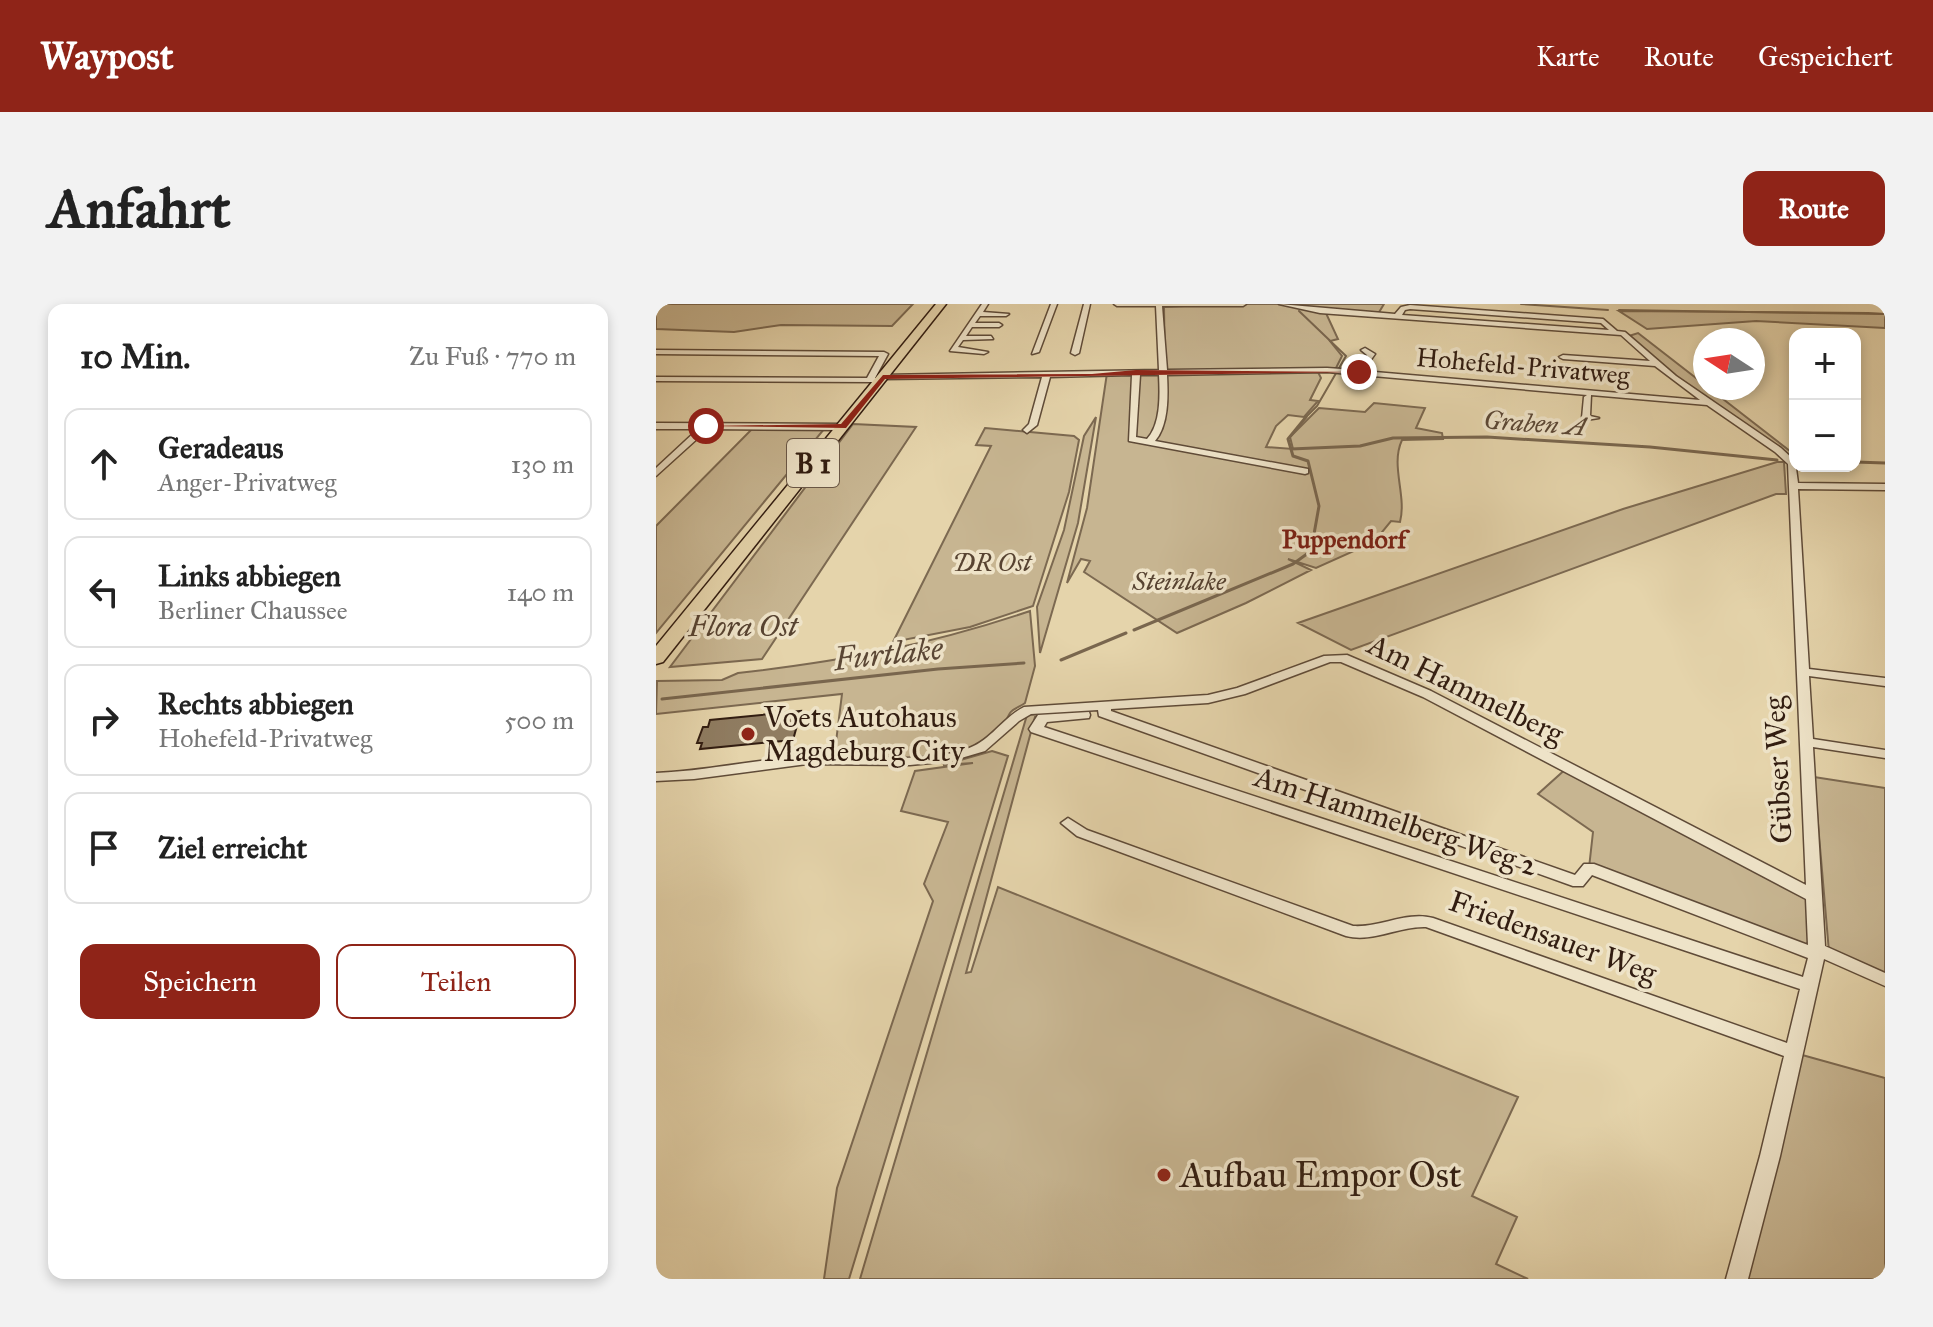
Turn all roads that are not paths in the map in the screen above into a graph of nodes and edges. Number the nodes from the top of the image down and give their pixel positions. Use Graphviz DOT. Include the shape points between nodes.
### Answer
graph roads {
  1 [pos="941,304"];
  2 [pos="985,304"];
  3 [pos="1054,304"];
  4 [pos="1087,304"];
  5 [pos="1117,304"];
  6 [pos="1159,304"];
  7 [pos="1243,304"];
  8 [pos="1282,304"];
  9 [pos="978,314"];
  10 [pos="1006,314"];
  11 [pos="970,325"];
  12 [pos="999,325"];
  13 [pos="961,338"];
  14 [pos="991,338"];
  15 [pos="1365,350"];
  16 [pos="656,352"];
  17 [pos="984,352"];
  18 [pos="1035,352"];
  19 [pos="1075,353"];
  20 [pos="1563,357"];
  21 [pos="1655,364"];
  22 [pos="1164,371"];
  23 [pos="1136,372"];
  24 [pos="1351,372"];
  25 [pos="1046,376"];
  26 [pos="656,379"];
  27 [pos="877,379"];
  28 [pos="1588,397"];
  29 [pos="1684,402"];
  30 [pos="1706,403"];
  31 [pos="1595,418"];
  32 [pos="656,426"];
  33 [pos="706,426"];
  34 [pos="843,427"];
  35 [pos="1027,430"];
  36 [pos="1148,443"];
  37 [pos="1305,471"];
  38 [pos="656,473"];
  39 [pos="1795,486"];
  40 [pos="1885,487"];
  41 [pos="678,632"];
  42 [pos="656,658"];
  43 [pos="656,670"];
  44 [pos="1804,672"];
  45 [pos="1885,682"];
  46 [pos="1105,709"];
  47 [pos="1807,742"];
  48 [pos="1885,754"];
  49 [pos="656,777"];
  50 [pos="1068,823"];
  51 [pos="1814,896"];
  52 [pos="1817,952"];
  53 [pos="1885,980"];
  54 [pos="1810,986"];
  55 [pos="1795,1053"];
  56 [pos="1737,1279"];
  1 -- 27 [label="main road, B 1"];
  2 -- 9 [label="street"];
  3 -- 18 [label="street"];
  4 -- 19 [label="street"];
  5 -- 6 [label="street"];
  6 -- 7 [label="street"];
  6 -- 22 [label="street"];
  8 -- 21 [label="street, Gübser Weg" via="1315,311 1620,333"];
  9 -- 10 [label="street"];
  9 -- 11 [label="street"];
  11 -- 12 [label="street"];
  11 -- 13 [label="street"];
  13 -- 14 [label="street"];
  13 -- 17 [label="street" via="955,351"];
  15 -- 24 [label="street" via="1371,354"];
  16 -- 27 [label="street" via="884,355"];
  20 -- 21 [label="street"];
  21 -- 30 [label="street, Gübser Weg"];
  22 -- 23 [label="street, Hohefeld-Privatweg"];
  22 -- 24 [label="street, Hohefeld-Privatweg"];
  22 -- 36 [label="street" via="1158,432"];
  23 -- 25 [label="street, Hohefeld-Privatweg"];
  23 -- 36 [label="street" via="1132,439"];
  24 -- 28 [label="street, Hohefeld-Privatweg" via="1360,378"];
  24 -- 29 [label="street, Hohefeld-Privatweg"];
  25 -- 27 [label="street, Hohefeld-Privatweg"];
  25 -- 35 [label="street" via="1033,425"];
  26 -- 27 [label="street, Hohefeld-Privatweg"];
  27 -- 34 [label="main road, B 1"];
  28 -- 29 [label="street, Hohefeld-Privatweg"];
  28 -- 31 [label="street, Hohefeld-Privatweg" via="1586,418"];
  29 -- 30 [label="street, Hohefeld-Privatweg"];
  30 -- 39 [label="street, Gübser Weg" via="1787,456"];
  32 -- 33 [label="street"];
  33 -- 34 [label="street"];
  33 -- 38 [label="street"];
  34 -- 41 [label="main road, B 1"];
  36 -- 37 [label="street"];
  39 -- 40 [label="street"];
  39 -- 44 [label="street, Gübser Weg"];
  41 -- 42 [label="main road, B 1"];
  41 -- 43 [label="main road, B 1"];
  44 -- 45 [label="street"];
  44 -- 47 [label="street, Gübser Weg"];
  46 -- 49 [label="street, Am Hammelberg" via="1026,711 988,745 948,757 912,762 805,760"];
  46 -- 51 [label="street, Am Hammelberg" via="1208,699 1328,659 1347,659 1450,705"];
  46 -- 52 [label="street" via="1578,882 1589,868"];
  46 -- 54 [label="street, Am Hammelberg Weg 2" via="1043,718 1036,729"];
  47 -- 48 [label="street"];
  47 -- 51 [label="street, Gübser Weg"];
  50 -- 55 [label="street, Friedensauer Weg" via="1082,833 1352,932 1427,922"];
  51 -- 52 [label="street, Gübser Weg"];
  52 -- 53 [label="street"];
  52 -- 54 [label="street, Gübser Weg"];
  54 -- 55 [label="street, Gübser Weg"];
  55 -- 56 [label="street, Gübser Weg"];
}
